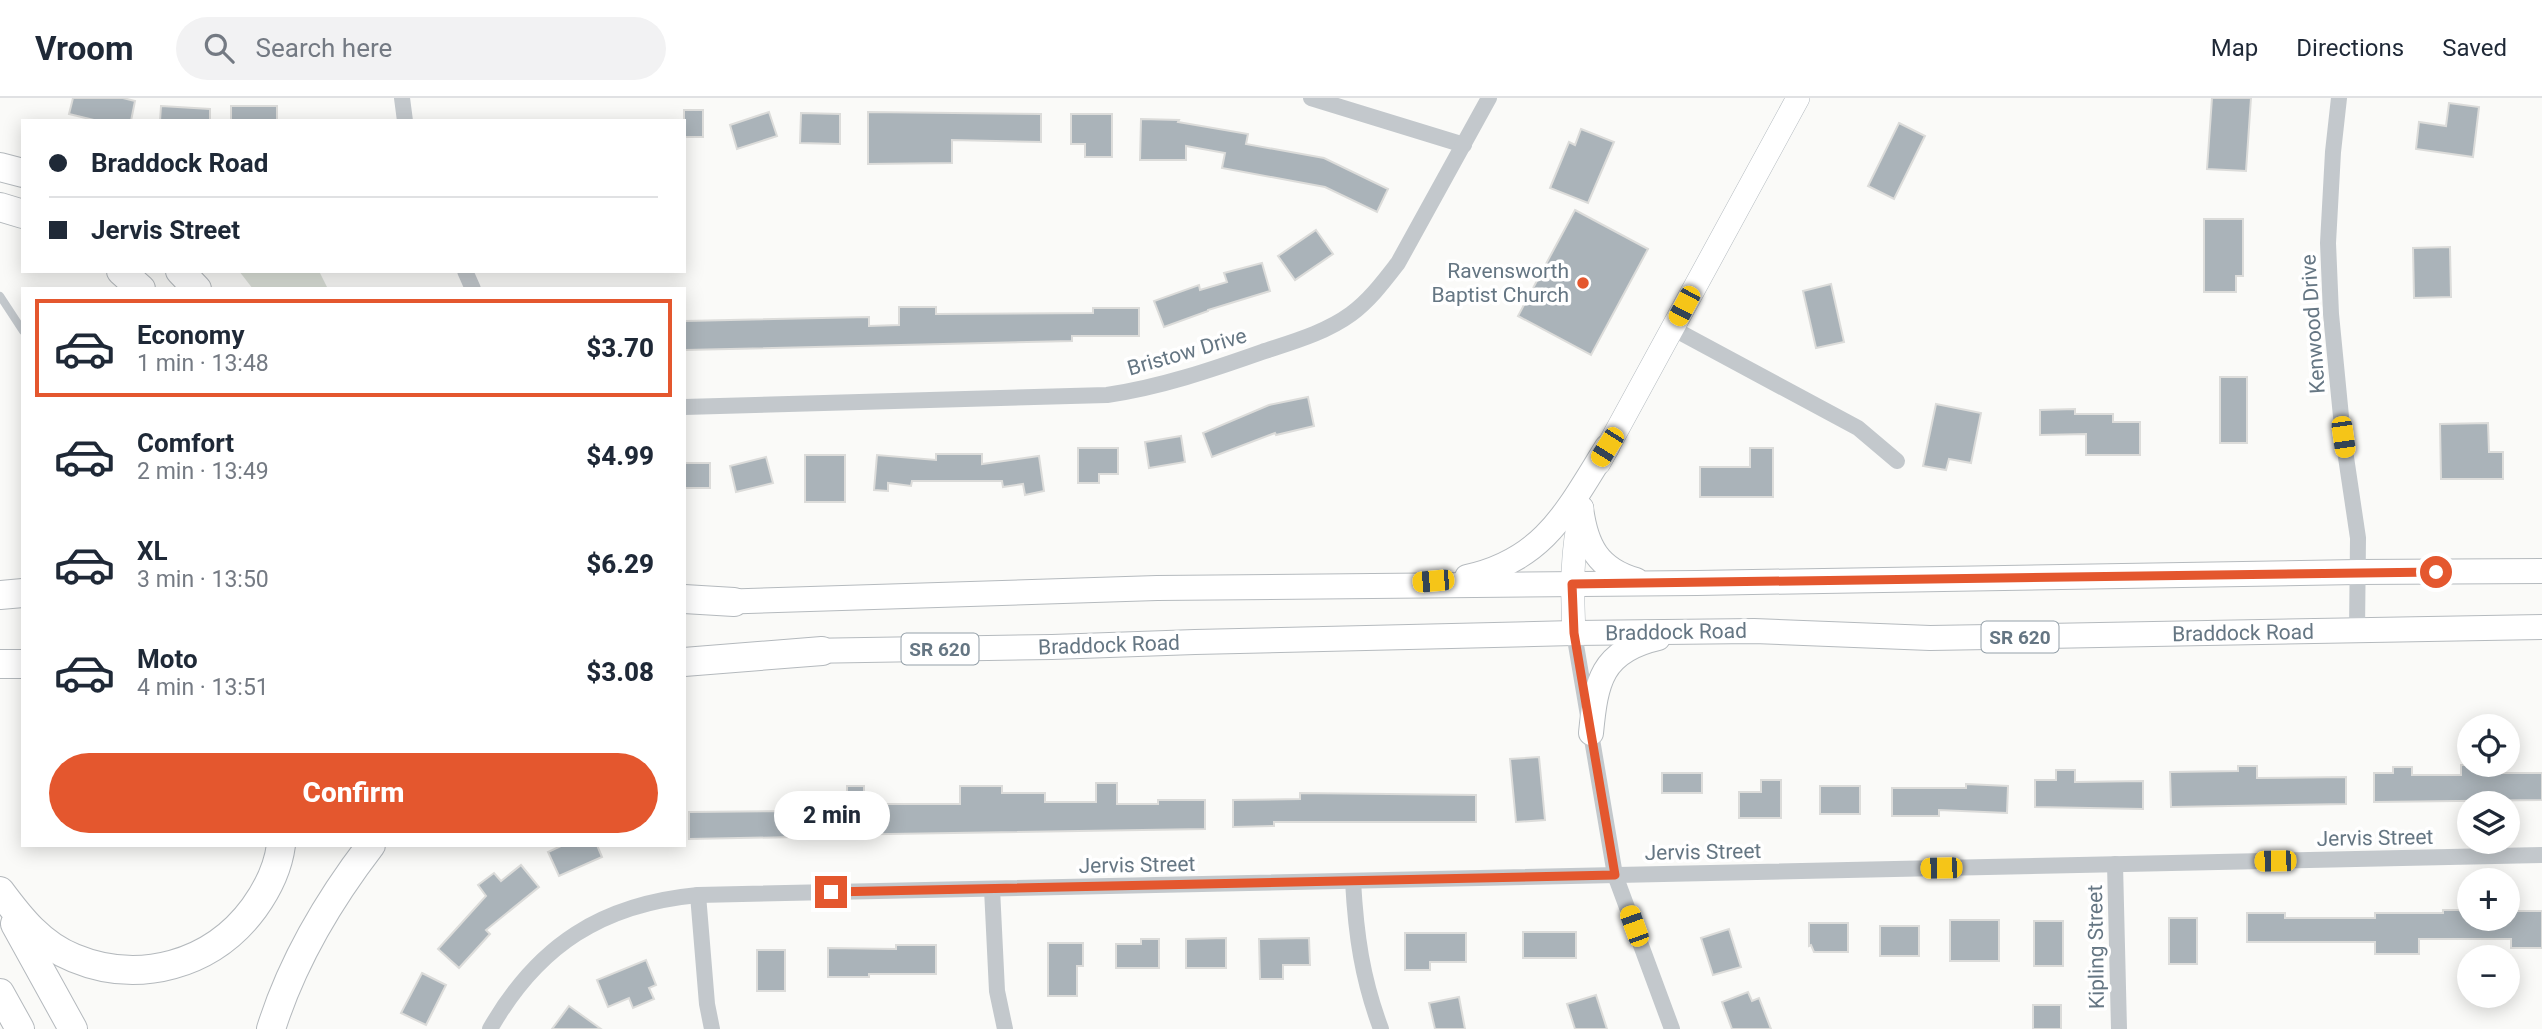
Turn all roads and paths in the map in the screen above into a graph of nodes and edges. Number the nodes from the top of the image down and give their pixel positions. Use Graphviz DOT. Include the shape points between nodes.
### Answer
graph roads {
  1 [pos="402,98"];
  2 [pos="1311,98"];
  3 [pos="1489,98"];
  4 [pos="1798,98"];
  5 [pos="2339,98"];
  6 [pos="405,119"];
  7 [pos="1464,145"];
  8 [pos="0,167"];
  9 [pos="21,172"];
  10 [pos="0,207"];
  11 [pos="21,213"];
  12 [pos="123,273"];
  13 [pos="182,273"];
  14 [pos="139,287"];
  15 [pos="195,287"];
  16 [pos="0,296"];
  17 [pos="21,328"];
  18 [pos="1672,328"];
  19 [pos="686,407"];
  20 [pos="1607,447"];
  21 [pos="1897,461"];
  22 [pos="1581,508"];
  23 [pos="2542,571"];
  24 [pos="2358,572"];
  25 [pos="1572,584"];
  26 [pos="1650,584"];
  27 [pos="1384,586"];
  28 [pos="21,593"];
  29 [pos="0,595"];
  30 [pos="686,600"];
  31 [pos="734,602"];
  32 [pos="0,606"];
  33 [pos="21,606"];
  34 [pos="2542,627"];
  35 [pos="2357,631"];
  36 [pos="1682,632"];
  37 [pos="1574,633"];
  38 [pos="822,651"];
  39 [pos="686,653"];
  40 [pos="0,662"];
  41 [pos="686,662"];
  42 [pos="21,663"];
  43 [pos="1591,733"];
  44 [pos="280,847"];
  45 [pos="370,847"];
  46 [pos="2542,855"];
  47 [pos="2115,864"];
  48 [pos="1615,875"];
  49 [pos="1353,881"];
  50 [pos="992,888"];
  51 [pos="0,891"];
  52 [pos="698,895"];
  53 [pos="0,896"];
  54 [pos="0,993"];
  55 [pos="20,1029"];
  56 [pos="73,1029"];
  57 [pos="271,1029"];
  58 [pos="491,1029"];
  59 [pos="712,1029"];
  60 [pos="1005,1029"];
  61 [pos="1381,1029"];
  62 [pos="1672,1029"];
  63 [pos="2119,1029"];
  1 -- 6 [label="street"];
  2 -- 7 [label="street"];
  3 -- 7 [label="street, Bristow Drive"];
  4 -- 18 [label="main road"];
  5 -- 24 [label="street, Kenwood Drive" via="2328,243"];
  7 -- 19 [label="street, Bristow Drive" via="1398,263 1351,314 1306,337 1180,381 1107,395"];
  8 -- 9 [label="highway"];
  10 -- 11 [label="highway"];
  12 -- 14 [label="highway"];
  13 -- 15 [label="highway"];
  16 -- 17 [label="lane"];
  18 -- 20 [label="main road"];
  18 -- 21 [label="street" via="1858,428"];
  20 -- 22 [label="main road"];
  20 -- 27 [label="main road" via="1559,521 1513,562 1458,579"];
  22 -- 25 [label="main road"];
  22 -- 26 [label="main road" via="1587,536 1604,565"];
  23 -- 24 [label="main road"];
  24 -- 26 [label="main road"];
  24 -- 35 [label="street, Kenwood Drive"];
  25 -- 26 [label="main road"];
  25 -- 27 [label="main road"];
  25 -- 37 [label="main road"];
  27 -- 31 [label="main road" via="1157,588"];
  28 -- 29 [label="highway"];
  30 -- 31 [label="highway"];
  32 -- 33 [label="main road"];
  34 -- 35 [label="main road, Braddock Road / SR 620"];
  35 -- 36 [label="main road, Braddock Road / SR 620" via="1930,638"];
  36 -- 37 [label="main road, Braddock Road / SR 620"];
  36 -- 43 [label="main road" via="1649,640 1613,661 1600,677 1594,696"];
  37 -- 38 [label="main road, Braddock Road / SR 620"];
  37 -- 43 [label="street"];
  38 -- 39 [label="main road, Braddock Road / SR 620"];
  38 -- 41 [label="highway"];
  40 -- 42 [label="highway"];
  43 -- 48 [label="street"];
  44 -- 51 [label="highway" via="263,896 227,939 190,960 146,971 109,968 64,953 40,938"];
  45 -- 57 [label="highway" via="307,940"];
  46 -- 47 [label="street, Jervis Street"];
  47 -- 48 [label="street, Jervis Street"];
  47 -- 63 [label="street, Kipling Street"];
  48 -- 49 [label="street, Jervis Street"];
  48 -- 62 [label="street"];
  49 -- 50 [label="street, Jervis Street"];
  49 -- 61 [label="street" via="1359,955"];
  50 -- 52 [label="street, Jervis Street"];
  50 -- 60 [label="street" via="996,978"];
  52 -- 58 [label="street, Jervis Street" via="633,906 576,933 527,974"];
  52 -- 59 [label="street"];
  53 -- 56 [label="highway"];
  54 -- 55 [label="highway"];
}
